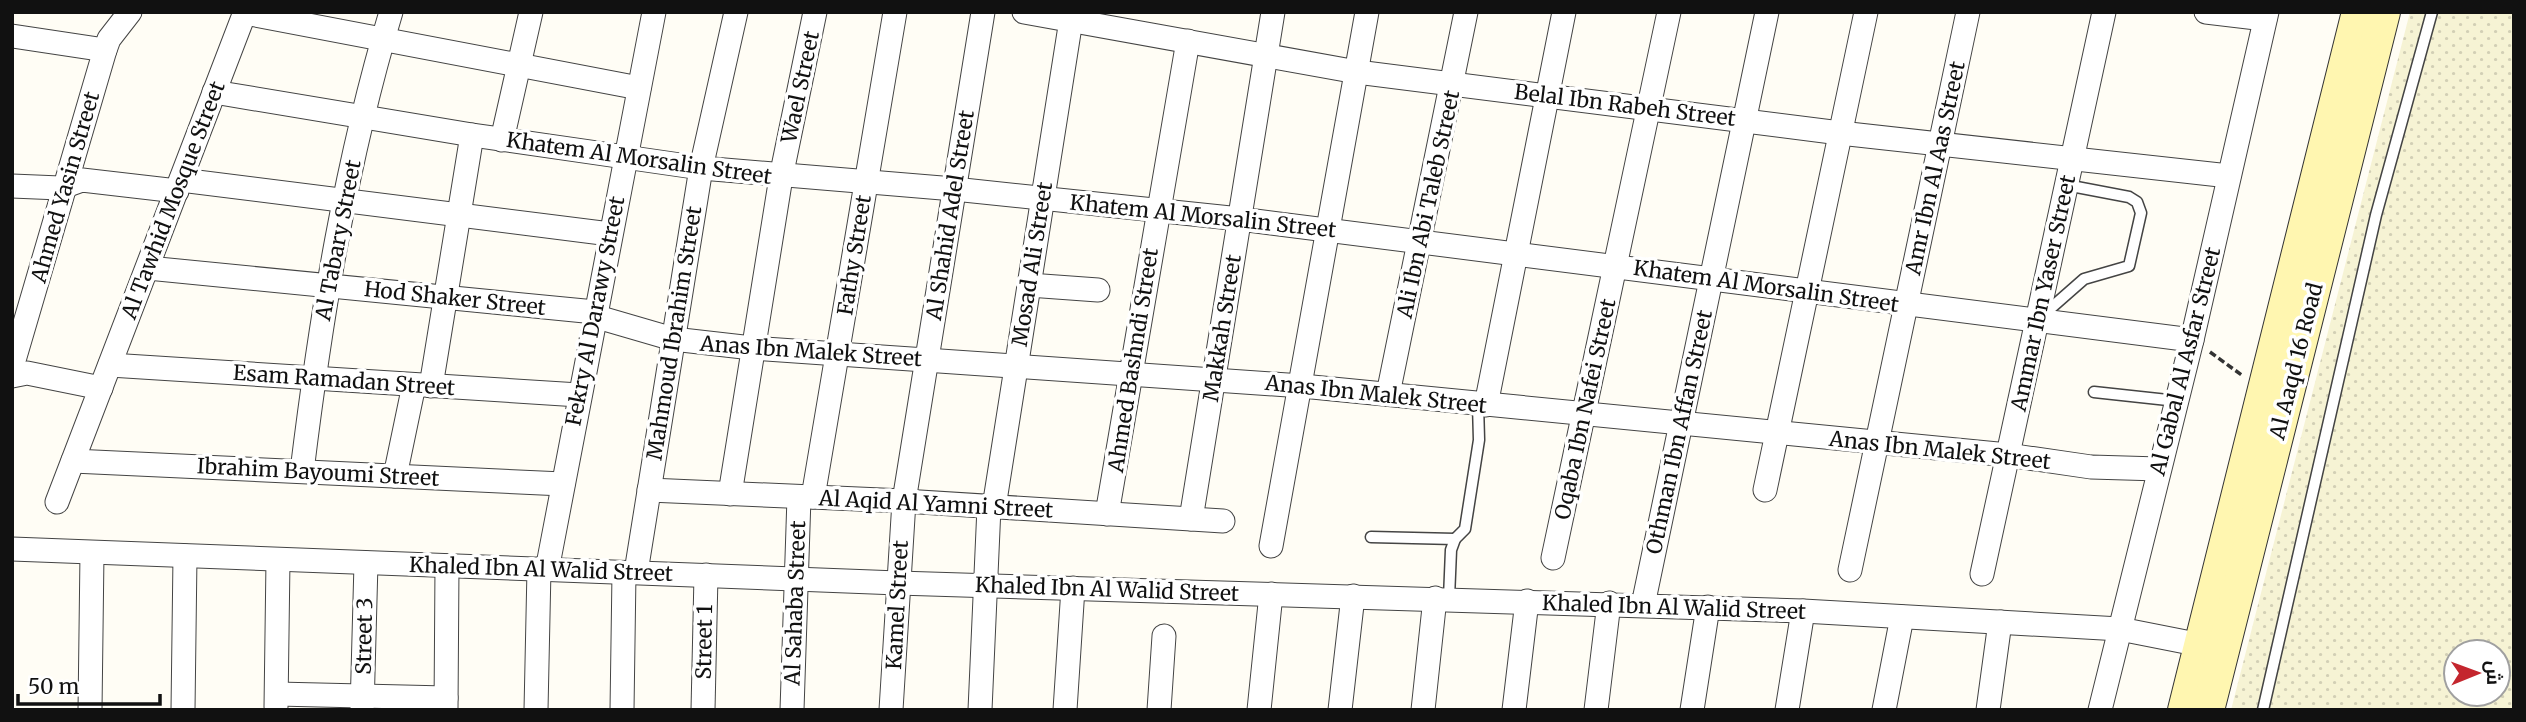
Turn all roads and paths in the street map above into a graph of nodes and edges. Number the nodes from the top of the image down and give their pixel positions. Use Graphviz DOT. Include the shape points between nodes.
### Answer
graph roads {
  1 [pos="130,12"];
  2 [pos="391,12"];
  3 [pos="531,12"];
  4 [pos="736,12"];
  5 [pos="815,12"];
  6 [pos="895,12"];
  7 [pos="983,12"];
  8 [pos="1024,12"];
  9 [pos="1273,12"];
  10 [pos="1367,12"];
  11 [pos="1466,12"];
  12 [pos="1564,12"];
  13 [pos="1669,12"];
  14 [pos="1767,12"];
  15 [pos="1866,12"];
  16 [pos="1968,12"];
  17 [pos="2104,12"];
  18 [pos="2206,12"];
  19 [pos="2358,12"];
  20 [pos="2384,12"];
  21 [pos="2432,12"];
  22 [pos="245,13"];
  23 [pos="652,13"];
  24 [pos="2266,16"];
  25 [pos="1071,20"];
  26 [pos="12,36"];
  27 [pos="383,40"];
  28 [pos="1188,41"];
  29 [pos="106,50"];
  30 [pos="1266,56"];
  31 [pos="519,65"];
  32 [pos="1357,72"];
  33 [pos="1453,84"];
  34 [pos="639,88"];
  35 [pos="214,92"];
  36 [pos="1546,95"];
  37 [pos="1649,109"];
  38 [pos="363,117"];
  39 [pos="1744,121"];
  40 [pos="1840,132"];
  41 [pos="472,135"];
  42 [pos="502,140"];
  43 [pos="1940,143"];
  44 [pos="625,158"];
  45 [pos="2072,158"];
  46 [pos="701,169"];
  47 [pos="2229,176"];
  48 [pos="781,177"];
  49 [pos="866,183"];
  50 [pos="2066,185"];
  51 [pos="179,186"];
  52 [pos="12,187"];
  53 [pos="66,187"];
  54 [pos="954,189"];
  55 [pos="1043,198"];
  56 [pos="344,201"];
  57 [pos="1158,210"];
  58 [pos="459,215"];
  59 [pos="1240,219"];
  60 [pos="1327,230"];
  61 [pos="610,234"];
  62 [pos="1421,242"];
  63 [pos="1515,254"];
  64 [pos="1616,265"];
  65 [pos="148,268"];
  66 [pos="1711,279"];
  67 [pos="1029,285"];
  68 [pos="328,286"];
  69 [pos="1098,290"];
  70 [pos="1807,292"];
  71 [pos="446,297"];
  72 [pos="1906,306"];
  73 [pos="595,314"];
  74 [pos="2036,321"];
  75 [pos="673,340"];
  76 [pos="2192,340"];
  77 [pos="752,348"];
  78 [pos="838,354"];
  79 [pos="927,360"];
  80 [pos="110,365"];
  81 [pos="1016,365"];
  82 [pos="12,367"];
  83 [pos="1130,372"];
  84 [pos="12,376"];
  85 [pos="313,378"];
  86 [pos="1213,379"];
  87 [pos="423,385"];
  88 [pos="1302,386"];
  89 [pos="101,387"];
  90 [pos="2262,390"];
  91 [pos="2094,392"];
  92 [pos="1388,394"];
  93 [pos="579,396"];
  94 [pos="2177,401"];
  95 [pos="1482,404"];
  96 [pos="1584,414"];
  97 [pos="1681,423"];
  98 [pos="1777,433"];
  99 [pos="1877,442"];
  100 [pos="2008,455"];
  101 [pos="73,461"];
  102 [pos="2159,469"];
  103 [pos="302,471"];
  104 [pos="395,476"];
  105 [pos="563,484"];
  106 [pos="1765,490"];
  107 [pos="649,491"];
  108 [pos="730,494"];
  109 [pos="806,497"];
  110 [pos="904,501"];
  111 [pos="57,502"];
  112 [pos="992,507"];
  113 [pos="1107,514"];
  114 [pos="1191,519"];
  115 [pos="1223,521"];
  116 [pos="1371,537"];
  117 [pos="1455,539"];
  118 [pos="1271,546"];
  119 [pos="12,549"];
  120 [pos="92,553"];
  121 [pos="185,556"];
  122 [pos="1553,558"];
  123 [pos="278,559"];
  124 [pos="366,563"];
  125 [pos="447,566"];
  126 [pos="543,569"];
  127 [pos="1850,570"];
  128 [pos="630,572"];
  129 [pos="1982,574"];
  130 [pos="706,575"];
  131 [pos="796,579"];
  132 [pos="898,583"];
  133 [pos="985,586"];
  134 [pos="1073,588"];
  135 [pos="1271,594"];
  136 [pos="1353,596"];
  137 [pos="1442,598"];
  138 [pos="1527,601"];
  139 [pos="1609,603"];
  140 [pos="1643,605"];
  141 [pos="1708,607"];
  142 [pos="1803,611"];
  143 [pos="1902,617"];
  144 [pos="2000,622"];
  145 [pos="2120,629"];
  146 [pos="1164,636"];
  147 [pos="2201,645"];
  148 [pos="276,702"];
  149 [pos="362,703"];
  150 [pos="446,704"];
  151 [pos="90,710"];
  152 [pos="183,710"];
  153 [pos="536,710"];
  154 [pos="622,710"];
  155 [pos="703,710"];
  156 [pos="792,710"];
  157 [pos="891,710"];
  158 [pos="979,710"];
  159 [pos="1065,710"];
  160 [pos="1159,710"];
  161 [pos="1259,710"];
  162 [pos="1340,710"];
  163 [pos="1423,710"];
  164 [pos="1514,710"];
  165 [pos="1596,710"];
  166 [pos="1692,710"];
  167 [pos="1787,710"];
  168 [pos="1884,710"];
  169 [pos="1988,710"];
  170 [pos="2100,710"];
  171 [pos="2184,710"];
  172 [pos="2208,710"];
  173 [pos="2263,710"];
  1 -- 29 [label="street, Ahmed Yasin Street"];
  2 -- 27 [label="street, Al Tabary Street"];
  3 -- 31 [label="street"];
  4 -- 46 [label="street, Mahmoud Ibrahim Street"];
  5 -- 48 [label="street, Wael Street"];
  6 -- 49 [label="street, Fathy Street"];
  7 -- 54 [label="street, Al Shahid Adel Street"];
  8 -- 25 [label="street, Belal Ibn Rabeh Street"];
  9 -- 30 [label="street, Makkah Street"];
  10 -- 32 [label="street"];
  11 -- 33 [label="street, Ali Ibn Abi Taleb Street"];
  12 -- 36 [label="street"];
  13 -- 37 [label="street, Oqaba Ibn Nafei Street"];
  14 -- 39 [label="street, Othman Ibn Affan Street"];
  15 -- 40 [label="street"];
  16 -- 43 [label="street, Amr Ibn Al Aas Street"];
  17 -- 45 [label="street, Ammar Ibn Yaser Street"];
  18 -- 24 [label="street"];
  19 -- 90 [label="street, Al Aaqd 16 Road"];
  20 -- 172 [label="street, Al Aaqd 16 Road"];
  21 -- 173 [label="lane" via="2376,215"];
  22 -- 27 [label="street"];
  22 -- 35 [label="street, Al Tawhid Mosque Street"];
  23 -- 34 [label="street, Fekry Al Darawy Street"];
  24 -- 47 [label="street, Al Gabal Al Asfar Street"];
  25 -- 28 [label="street, Belal Ibn Rabeh Street"];
  25 -- 55 [label="street, Mosad Ali Street"];
  26 -- 29 [label="street"];
  27 -- 31 [label="street"];
  27 -- 38 [label="street, Al Tabary Street"];
  28 -- 30 [label="street, Belal Ibn Rabeh Street"];
  28 -- 57 [label="street, Ahmed Bashndi Street"];
  29 -- 53 [label="street, Ahmed Yasin Street"];
  30 -- 32 [label="street, Belal Ibn Rabeh Street"];
  30 -- 59 [label="street, Makkah Street"];
  31 -- 34 [label="street"];
  31 -- 42 [label="street"];
  32 -- 33 [label="street, Belal Ibn Rabeh Street"];
  32 -- 60 [label="street"];
  33 -- 36 [label="street, Belal Ibn Rabeh Street"];
  33 -- 62 [label="street, Ali Ibn Abi Taleb Street"];
  34 -- 44 [label="street, Fekry Al Darawy Street"];
  35 -- 38 [label="street, Khatem Al Morsalin Street"];
  35 -- 51 [label="street, Al Tawhid Mosque Street"];
  36 -- 37 [label="street, Belal Ibn Rabeh Street"];
  36 -- 63 [label="street"];
  37 -- 39 [label="street, Belal Ibn Rabeh Street"];
  37 -- 64 [label="street, Oqaba Ibn Nafei Street"];
  38 -- 41 [label="street, Khatem Al Morsalin Street"];
  38 -- 56 [label="street, Al Tabary Street"];
  39 -- 40 [label="street, Belal Ibn Rabeh Street"];
  39 -- 66 [label="street, Othman Ibn Affan Street"];
  40 -- 43 [label="street, Belal Ibn Rabeh Street"];
  40 -- 70 [label="street"];
  41 -- 42 [label="street, Khatem Al Morsalin Street"];
  41 -- 58 [label="street"];
  42 -- 44 [label="street, Khatem Al Morsalin Street"];
  43 -- 45 [label="street, Belal Ibn Rabeh Street"];
  43 -- 72 [label="street, Amr Ibn Al Aas Street"];
  44 -- 46 [label="street, Khatem Al Morsalin Street"];
  44 -- 61 [label="street, Fekry Al Darawy Street"];
  45 -- 47 [label="street, Belal Ibn Rabeh Street"];
  45 -- 50 [label="street, Ammar Ibn Yaser Street"];
  46 -- 48 [label="street, Khatem Al Morsalin Street"];
  46 -- 75 [label="street, Mahmoud Ibrahim Street"];
  47 -- 76 [label="street, Al Gabal Al Asfar Street"];
  48 -- 49 [label="street, Khatem Al Morsalin Street"];
  48 -- 77 [label="street, Wael Street"];
  49 -- 54 [label="street, Khatem Al Morsalin Street"];
  49 -- 78 [label="street, Fathy Street"];
  50 -- 74 [label="street, Ammar Ibn Yaser Street"];
  50 -- 74 [label="lane" via="2137,202 2141,213 2132,261 2126,268 2084,279"];
  51 -- 53 [label="street" via="82,180"];
  51 -- 56 [label="street"];
  51 -- 65 [label="street, Al Tawhid Mosque Street"];
  52 -- 53 [label="street"];
  53 -- 82 [label="street, Ahmed Yasin Street"];
  54 -- 55 [label="street, Khatem Al Morsalin Street"];
  54 -- 79 [label="street, Al Shahid Adel Street"];
  55 -- 57 [label="street, Khatem Al Morsalin Street"];
  55 -- 67 [label="street, Mosad Ali Street"];
  56 -- 58 [label="street"];
  56 -- 68 [label="street, Al Tabary Street"];
  57 -- 59 [label="street, Khatem Al Morsalin Street"];
  57 -- 83 [label="street, Ahmed Bashndi Street"];
  58 -- 61 [label="street"];
  58 -- 71 [label="street"];
  59 -- 60 [label="street, Khatem Al Morsalin Street"];
  59 -- 86 [label="street, Makkah Street"];
  60 -- 62 [label="street, Khatem Al Morsalin Street"];
  60 -- 88 [label="street"];
  61 -- 73 [label="street, Fekry Al Darawy Street"];
  62 -- 63 [label="street, Khatem Al Morsalin Street"];
  62 -- 92 [label="street, Ali Ibn Abi Taleb Street"];
  63 -- 64 [label="street, Khatem Al Morsalin Street"];
  63 -- 95 [label="street"];
  64 -- 66 [label="street, Khatem Al Morsalin Street"];
  64 -- 96 [label="street, Oqaba Ibn Nafei Street"];
  65 -- 68 [label="street, Hod Shaker Street"];
  65 -- 80 [label="street, Al Tawhid Mosque Street"];
  66 -- 70 [label="street, Khatem Al Morsalin Street"];
  66 -- 97 [label="street, Othman Ibn Affan Street"];
  67 -- 69 [label="street"];
  67 -- 81 [label="street, Mosad Ali Street"];
  68 -- 71 [label="street, Hod Shaker Street"];
  68 -- 85 [label="street, Al Tabary Street"];
  70 -- 72 [label="street, Khatem Al Morsalin Street"];
  70 -- 98 [label="street"];
  71 -- 73 [label="street, Hod Shaker Street"];
  71 -- 87 [label="street"];
  72 -- 74 [label="street, Khatem Al Morsalin Street"];
  72 -- 99 [label="street, Amr Ibn Al Aas Street"];
  73 -- 75 [label="street, Anas Ibn Malek Street"];
  73 -- 93 [label="street, Fekry Al Darawy Street"];
  74 -- 76 [label="street, Khatem Al Morsalin Street"];
  74 -- 100 [label="street, Ammar Ibn Yaser Street"];
  75 -- 77 [label="street, Anas Ibn Malek Street"];
  75 -- 107 [label="street, Mahmoud Ibrahim Street"];
  76 -- 90 [label="path"];
  76 -- 94 [label="street, Al Gabal Al Asfar Street"];
  77 -- 78 [label="street, Anas Ibn Malek Street"];
  77 -- 108 [label="street, Wael Street"];
  78 -- 79 [label="street, Anas Ibn Malek Street"];
  78 -- 109 [label="street, Fathy Street"];
  79 -- 81 [label="street, Anas Ibn Malek Street"];
  79 -- 110 [label="street, Al Shahid Adel Street"];
  80 -- 85 [label="street, Esam Ramadan Street"];
  80 -- 89 [label="street, Al Tawhid Mosque Street"];
  81 -- 83 [label="street, Anas Ibn Malek Street"];
  81 -- 112 [label="street, Mosad Ali Street"];
  83 -- 86 [label="street, Anas Ibn Malek Street"];
  83 -- 113 [label="street, Ahmed Bashndi Street"];
  84 -- 89 [label="street" via="27,373"];
  85 -- 87 [label="street, Esam Ramadan Street"];
  85 -- 103 [label="street, Al Tabary Street"];
  86 -- 88 [label="street, Anas Ibn Malek Street"];
  86 -- 114 [label="street, Makkah Street"];
  87 -- 93 [label="street, Esam Ramadan Street"];
  87 -- 104 [label="street"];
  88 -- 92 [label="street, Anas Ibn Malek Street"];
  88 -- 118 [label="street"];
  89 -- 101 [label="street, Al Tawhid Mosque Street"];
  90 -- 147 [label="street, Al Aaqd 16 Road"];
  91 -- 94 [label="lane"];
  92 -- 95 [label="street, Anas Ibn Malek Street"];
  93 -- 105 [label="street, Fekry Al Darawy Street"];
  94 -- 102 [label="street, Al Gabal Al Asfar Street"];
  95 -- 96 [label="street, Anas Ibn Malek Street"];
  95 -- 117 [label="lane" via="1465,529"];
  96 -- 97 [label="street, Anas Ibn Malek Street"];
  96 -- 122 [label="street, Oqaba Ibn Nafei Street"];
  97 -- 98 [label="street, Anas Ibn Malek Street"];
  97 -- 140 [label="street, Othman Ibn Affan Street"];
  98 -- 99 [label="street, Anas Ibn Malek Street"];
  98 -- 106 [label="street"];
  99 -- 100 [label="street, Anas Ibn Malek Street"];
  99 -- 127 [label="street, Amr Ibn Al Aas Street"];
  100 -- 102 [label="street, Anas Ibn Malek Street" via="2091,467"];
  100 -- 129 [label="street, Ammar Ibn Yaser Street"];
  101 -- 103 [label="street, Ibrahim Bayoumi Street"];
  101 -- 111 [label="street, Al Tawhid Mosque Street"];
  102 -- 145 [label="street, Al Gabal Al Asfar Street"];
  103 -- 104 [label="street, Ibrahim Bayoumi Street"];
  104 -- 105 [label="street, Ibrahim Bayoumi Street"];
  105 -- 126 [label="street, Fekry Al Darawy Street"];
  107 -- 108 [label="street, Al Aqid Al Yamni Street"];
  107 -- 128 [label="street, Mahmoud Ibrahim Street"];
  108 -- 109 [label="street, Al Aqid Al Yamni Street"];
  109 -- 110 [label="street, Al Aqid Al Yamni Street"];
  109 -- 131 [label="street, Al Sahaba Street"];
  110 -- 112 [label="street, Al Aqid Al Yamni Street"];
  110 -- 132 [label="street, Kamel Street"];
  112 -- 113 [label="street, Al Aqid Al Yamni Street"];
  112 -- 133 [label="street, Mosad Ali Street"];
  113 -- 114 [label="street, Al Aqid Al Yamni Street"];
  114 -- 115 [label="street, Al Aqid Al Yamni Street"];
  116 -- 117 [label="lane"];
  117 -- 137 [label="lane"];
  119 -- 120 [label="street, Khaled Ibn Al Walid Street"];
  120 -- 121 [label="street, Khaled Ibn Al Walid Street"];
  120 -- 151 [label="street"];
  121 -- 123 [label="street, Khaled Ibn Al Walid Street"];
  121 -- 152 [label="street"];
  123 -- 124 [label="street, Khaled Ibn Al Walid Street"];
  123 -- 148 [label="street"];
  124 -- 125 [label="street, Khaled Ibn Al Walid Street"];
  124 -- 149 [label="street, Street 3"];
  125 -- 126 [label="street, Khaled Ibn Al Walid Street"];
  125 -- 150 [label="street"];
  126 -- 128 [label="street, Khaled Ibn Al Walid Street"];
  126 -- 153 [label="street, Fekry Al Darawy Street"];
  128 -- 130 [label="street, Khaled Ibn Al Walid Street"];
  128 -- 154 [label="street, Mahmoud Ibrahim Street"];
  130 -- 131 [label="street, Khaled Ibn Al Walid Street"];
  130 -- 155 [label="street, Street 1"];
  131 -- 132 [label="street, Khaled Ibn Al Walid Street"];
  131 -- 156 [label="street, Al Sahaba Street"];
  132 -- 133 [label="street, Khaled Ibn Al Walid Street"];
  132 -- 157 [label="street, Kamel Street"];
  133 -- 134 [label="street, Khaled Ibn Al Walid Street"];
  133 -- 158 [label="street, Mosad Ali Street"];
  134 -- 135 [label="street, Khaled Ibn Al Walid Street"];
  134 -- 159 [label="street"];
  135 -- 136 [label="street, Khaled Ibn Al Walid Street"];
  135 -- 161 [label="street"];
  136 -- 137 [label="street, Khaled Ibn Al Walid Street"];
  136 -- 162 [label="street"];
  137 -- 138 [label="street, Khaled Ibn Al Walid Street"];
  137 -- 163 [label="street"];
  138 -- 139 [label="street, Khaled Ibn Al Walid Street"];
  138 -- 164 [label="street"];
  139 -- 140 [label="street, Khaled Ibn Al Walid Street"];
  139 -- 165 [label="street"];
  140 -- 141 [label="street, Khaled Ibn Al Walid Street"];
  141 -- 142 [label="street, Khaled Ibn Al Walid Street"];
  141 -- 166 [label="street"];
  142 -- 143 [label="street, Khaled Ibn Al Walid Street"];
  142 -- 167 [label="street"];
  143 -- 144 [label="street, Khaled Ibn Al Walid Street"];
  143 -- 168 [label="street"];
  144 -- 145 [label="street, Khaled Ibn Al Walid Street"];
  144 -- 169 [label="street"];
  145 -- 147 [label="street, Khaled Ibn Al Walid Street"];
  145 -- 170 [label="street, Al Gabal Al Asfar Street"];
  146 -- 160 [label="street"];
  147 -- 171 [label="street, Al Aaqd 16 Road"];
  148 -- 149 [label="street"];
  149 -- 150 [label="street"];
}
